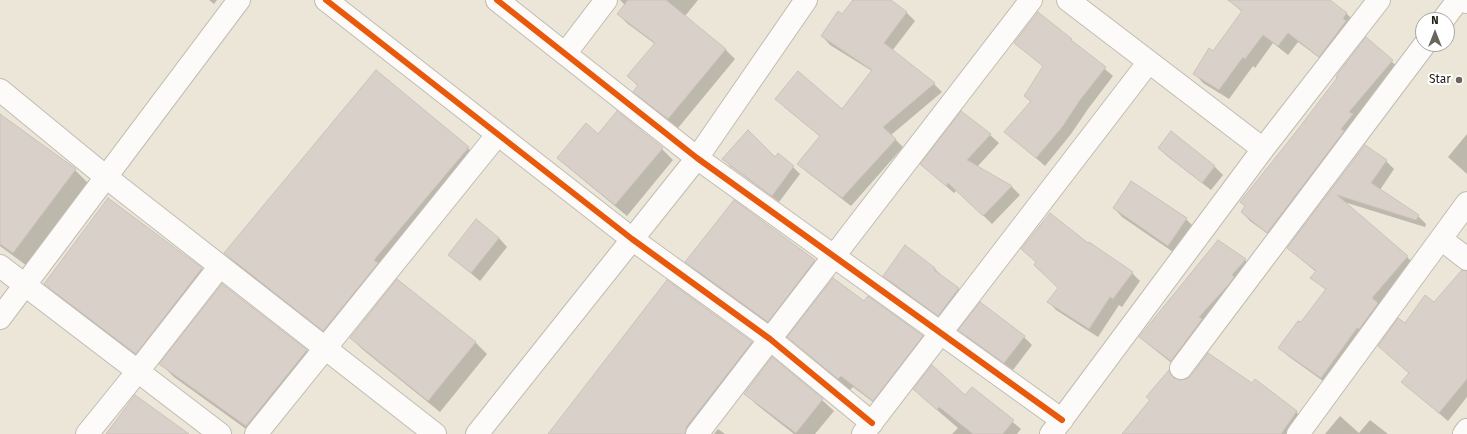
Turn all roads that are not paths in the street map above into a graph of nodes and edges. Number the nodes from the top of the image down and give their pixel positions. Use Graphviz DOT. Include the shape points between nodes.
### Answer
graph roads {
  1 [pos="239,0"];
  2 [pos="326,0"];
  3 [pos="497,0"];
  4 [pos="606,0"];
  5 [pos="806,0"];
  6 [pos="1031,0"];
  7 [pos="1068,0"];
  8 [pos="1379,0"];
  9 [pos="1458,0"];
  10 [pos="1464,0"];
  11 [pos="1467,2"];
  12 [pos="1449,12"];
  13 [pos="1419,52"];
  14 [pos="565,54"];
  15 [pos="1148,63"];
  16 [pos="0,90"];
  17 [pos="498,134"];
  18 [pos="1263,149"];
  19 [pos="697,158"];
  20 [pos="106,177"];
  21 [pos="1467,203"];
  22 [pos="632,239"];
  23 [pos="1441,239"];
  24 [pos="834,256"];
  25 [pos="1467,260"];
  26 [pos="0,266"];
  27 [pos="220,266"];
  28 [pos="25,284"];
  29 [pos="0,318"];
  30 [pos="941,332"];
  31 [pos="770,339"];
  32 [pos="325,348"];
  33 [pos="1182,368"];
  34 [pos="138,371"];
  35 [pos="1057,427"];
  36 [pos="867,428"];
  37 [pos="1467,430"];
  38 [pos="87,434"];
  39 [pos="220,434"];
  40 [pos="256,434"];
  41 [pos="436,434"];
  42 [pos="478,434"];
  43 [pos="697,434"];
  44 [pos="1298,434"];
  45 [pos="1464,434"];
  1 -- 20 [label="street"];
  2 -- 17 [label="street"];
  3 -- 14 [label="street"];
  4 -- 14 [label="street"];
  5 -- 19 [label="street"];
  6 -- 24 [label="street"];
  7 -- 15 [label="street"];
  8 -- 18 [label="street"];
  9 -- 12 [label="street"];
  10 -- 11 [label="street"];
  13 -- 33 [label="street"];
  14 -- 19 [label="street"];
  15 -- 18 [label="street"];
  15 -- 30 [label="street"];
  16 -- 20 [label="street"];
  17 -- 22 [label="street"];
  17 -- 32 [label="street"];
  18 -- 35 [label="street"];
  19 -- 22 [label="street"];
  19 -- 24 [label="street"];
  20 -- 27 [label="street"];
  20 -- 28 [label="street"];
  21 -- 23 [label="street"];
  22 -- 31 [label="street"];
  22 -- 42 [label="street"];
  23 -- 25 [label="street"];
  23 -- 44 [label="street"];
  24 -- 30 [label="street"];
  24 -- 31 [label="street"];
  26 -- 28 [label="street"];
  27 -- 32 [label="street"];
  27 -- 34 [label="street"];
  28 -- 29 [label="street"];
  28 -- 34 [label="street"];
  30 -- 35 [label="street"];
  30 -- 36 [label="street"];
  31 -- 36 [label="street"];
  31 -- 43 [label="street"];
  32 -- 40 [label="street"];
  32 -- 41 [label="street"];
  34 -- 38 [label="street"];
  34 -- 39 [label="street"];
  37 -- 45 [label="street"];
}
